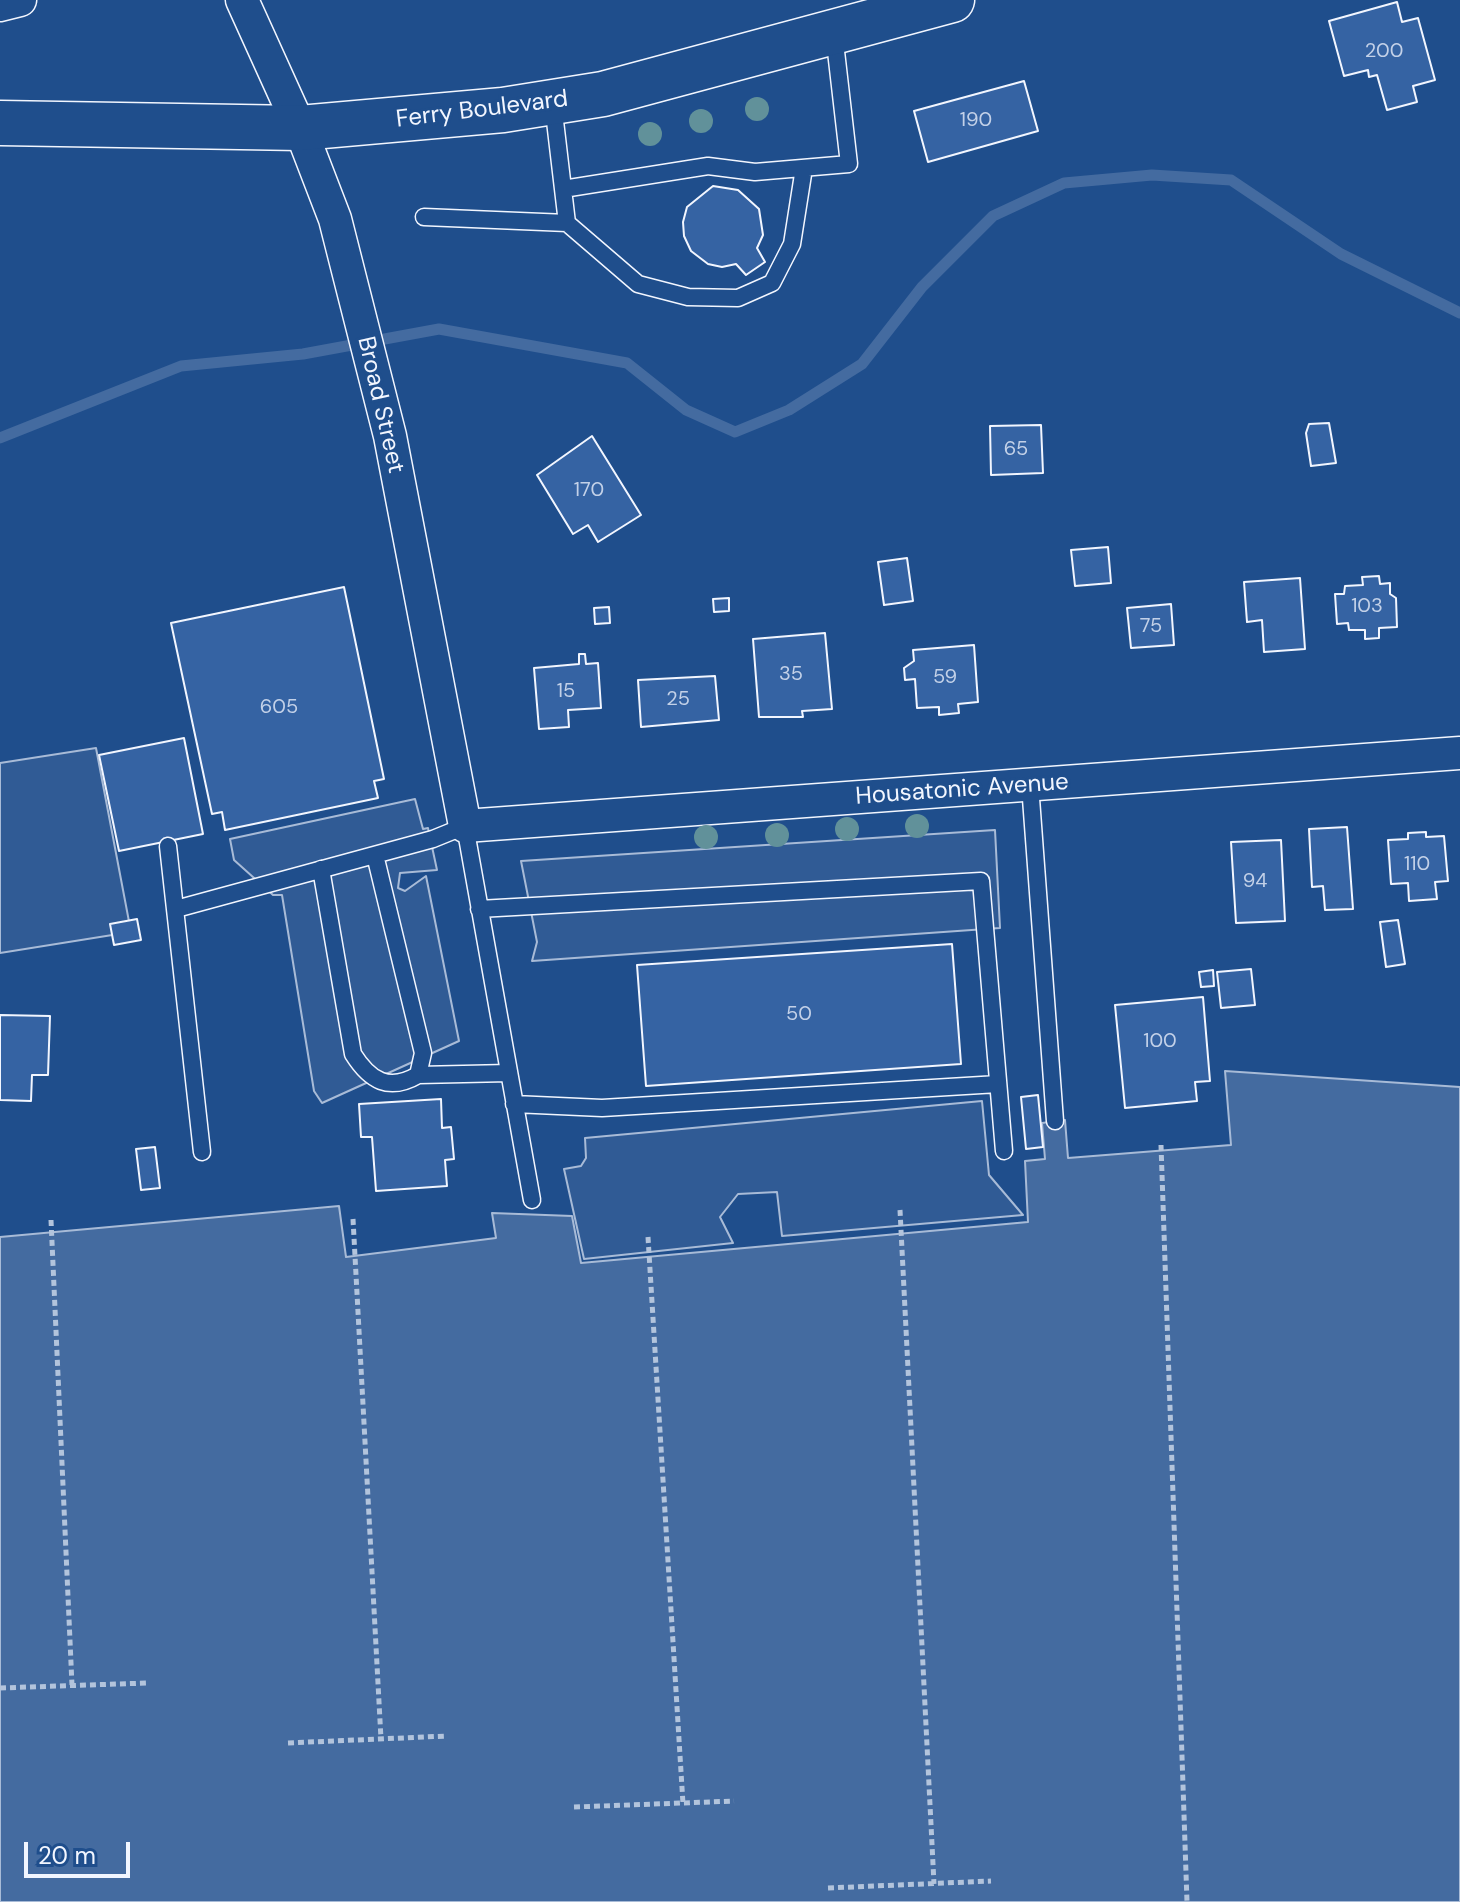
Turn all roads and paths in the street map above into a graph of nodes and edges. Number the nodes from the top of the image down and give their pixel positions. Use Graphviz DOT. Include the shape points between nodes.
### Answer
graph roads {
  1 [pos="20,0"];
  2 [pos="242,0"];
  3 [pos="952,0"];
  4 [pos="0,5"];
  5 [pos="834,34"];
  6 [pos="553,102"];
  7 [pos="0,123"];
  8 [pos="300,128"];
  9 [pos="804,168"];
  10 [pos="563,189"];
  11 [pos="424,217"];
  12 [pos="567,223"];
  13 [pos="1460,753"];
  14 [pos="1030,785"];
  15 [pos="465,826"];
  16 [pos="168,846"];
  17 [pos="375,855"];
  18 [pos="321,869"];
  19 [pos="176,909"];
  20 [pos="479,909"];
  21 [pos="509,1073"];
  22 [pos="418,1075"];
  23 [pos="998,1084"];
  24 [pos="514,1104"];
  25 [pos="1055,1121"];
  26 [pos="1161,1145"];
  27 [pos="1004,1151"];
  28 [pos="202,1152"];
  29 [pos="532,1200"];
  30 [pos="900,1210"];
  31 [pos="353,1219"];
  32 [pos="51,1220"];
  33 [pos="648,1237"];
  34 [pos="147,1683"];
  35 [pos="72,1685"];
  36 [pos="0,1688"];
  37 [pos="447,1736"];
  38 [pos="381,1739"];
  39 [pos="288,1743"];
  40 [pos="734,1801"];
  41 [pos="683,1804"];
  42 [pos="574,1807"];
  43 [pos="991,1881"];
  44 [pos="934,1884"];
  45 [pos="828,1888"];
  46 [pos="1187,1902"];
  1 -- 4 [label="street"];
  2 -- 8 [label="street, Broad Street"];
  3 -- 5 [label="main road, Ferry Boulevard"];
  5 -- 6 [label="main road, Ferry Boulevard"];
  5 -- 9 [label="lane" via="849,164"];
  6 -- 8 [label="main road, Ferry Boulevard"];
  6 -- 10 [label="lane"];
  7 -- 8 [label="main road, Ferry Boulevard"];
  8 -- 15 [label="street, Broad Street" via="335,219 390,436"];
  9 -- 10 [label="lane" via="755,172 708,166"];
  9 -- 12 [label="lane" via="792,244 772,283 738,298 688,297 638,284"];
  10 -- 12 [label="lane"];
  11 -- 12 [label="lane"];
  13 -- 14 [label="street, Housatonic Avenue"];
  14 -- 15 [label="street, Housatonic Avenue"];
  14 -- 25 [label="lane"];
  15 -- 17 [label="lane"];
  15 -- 20 [label="lane"];
  16 -- 19 [label="lane"];
  17 -- 18 [label="lane"];
  17 -- 22 [label="lane" via="423,1053"];
  18 -- 19 [label="lane"];
  18 -- 22 [label="lane" via="353,1054 381,1084 402,1084"];
  19 -- 28 [label="lane"];
  20 -- 21 [label="lane"];
  20 -- 23 [label="lane" via="981,881"];
  21 -- 22 [label="lane"];
  21 -- 24 [label="lane"];
  23 -- 24 [label="lane" via="602,1108"];
  23 -- 27 [label="lane"];
  24 -- 29 [label="lane"];
  26 -- 46 [label="path"];
  30 -- 44 [label="path"];
  31 -- 38 [label="path"];
  32 -- 35 [label="path"];
  33 -- 41 [label="path"];
  34 -- 35 [label="path"];
  35 -- 36 [label="path"];
  37 -- 38 [label="path"];
  38 -- 39 [label="path"];
  40 -- 41 [label="path"];
  41 -- 42 [label="path"];
  43 -- 44 [label="path"];
  44 -- 45 [label="path"];
}
